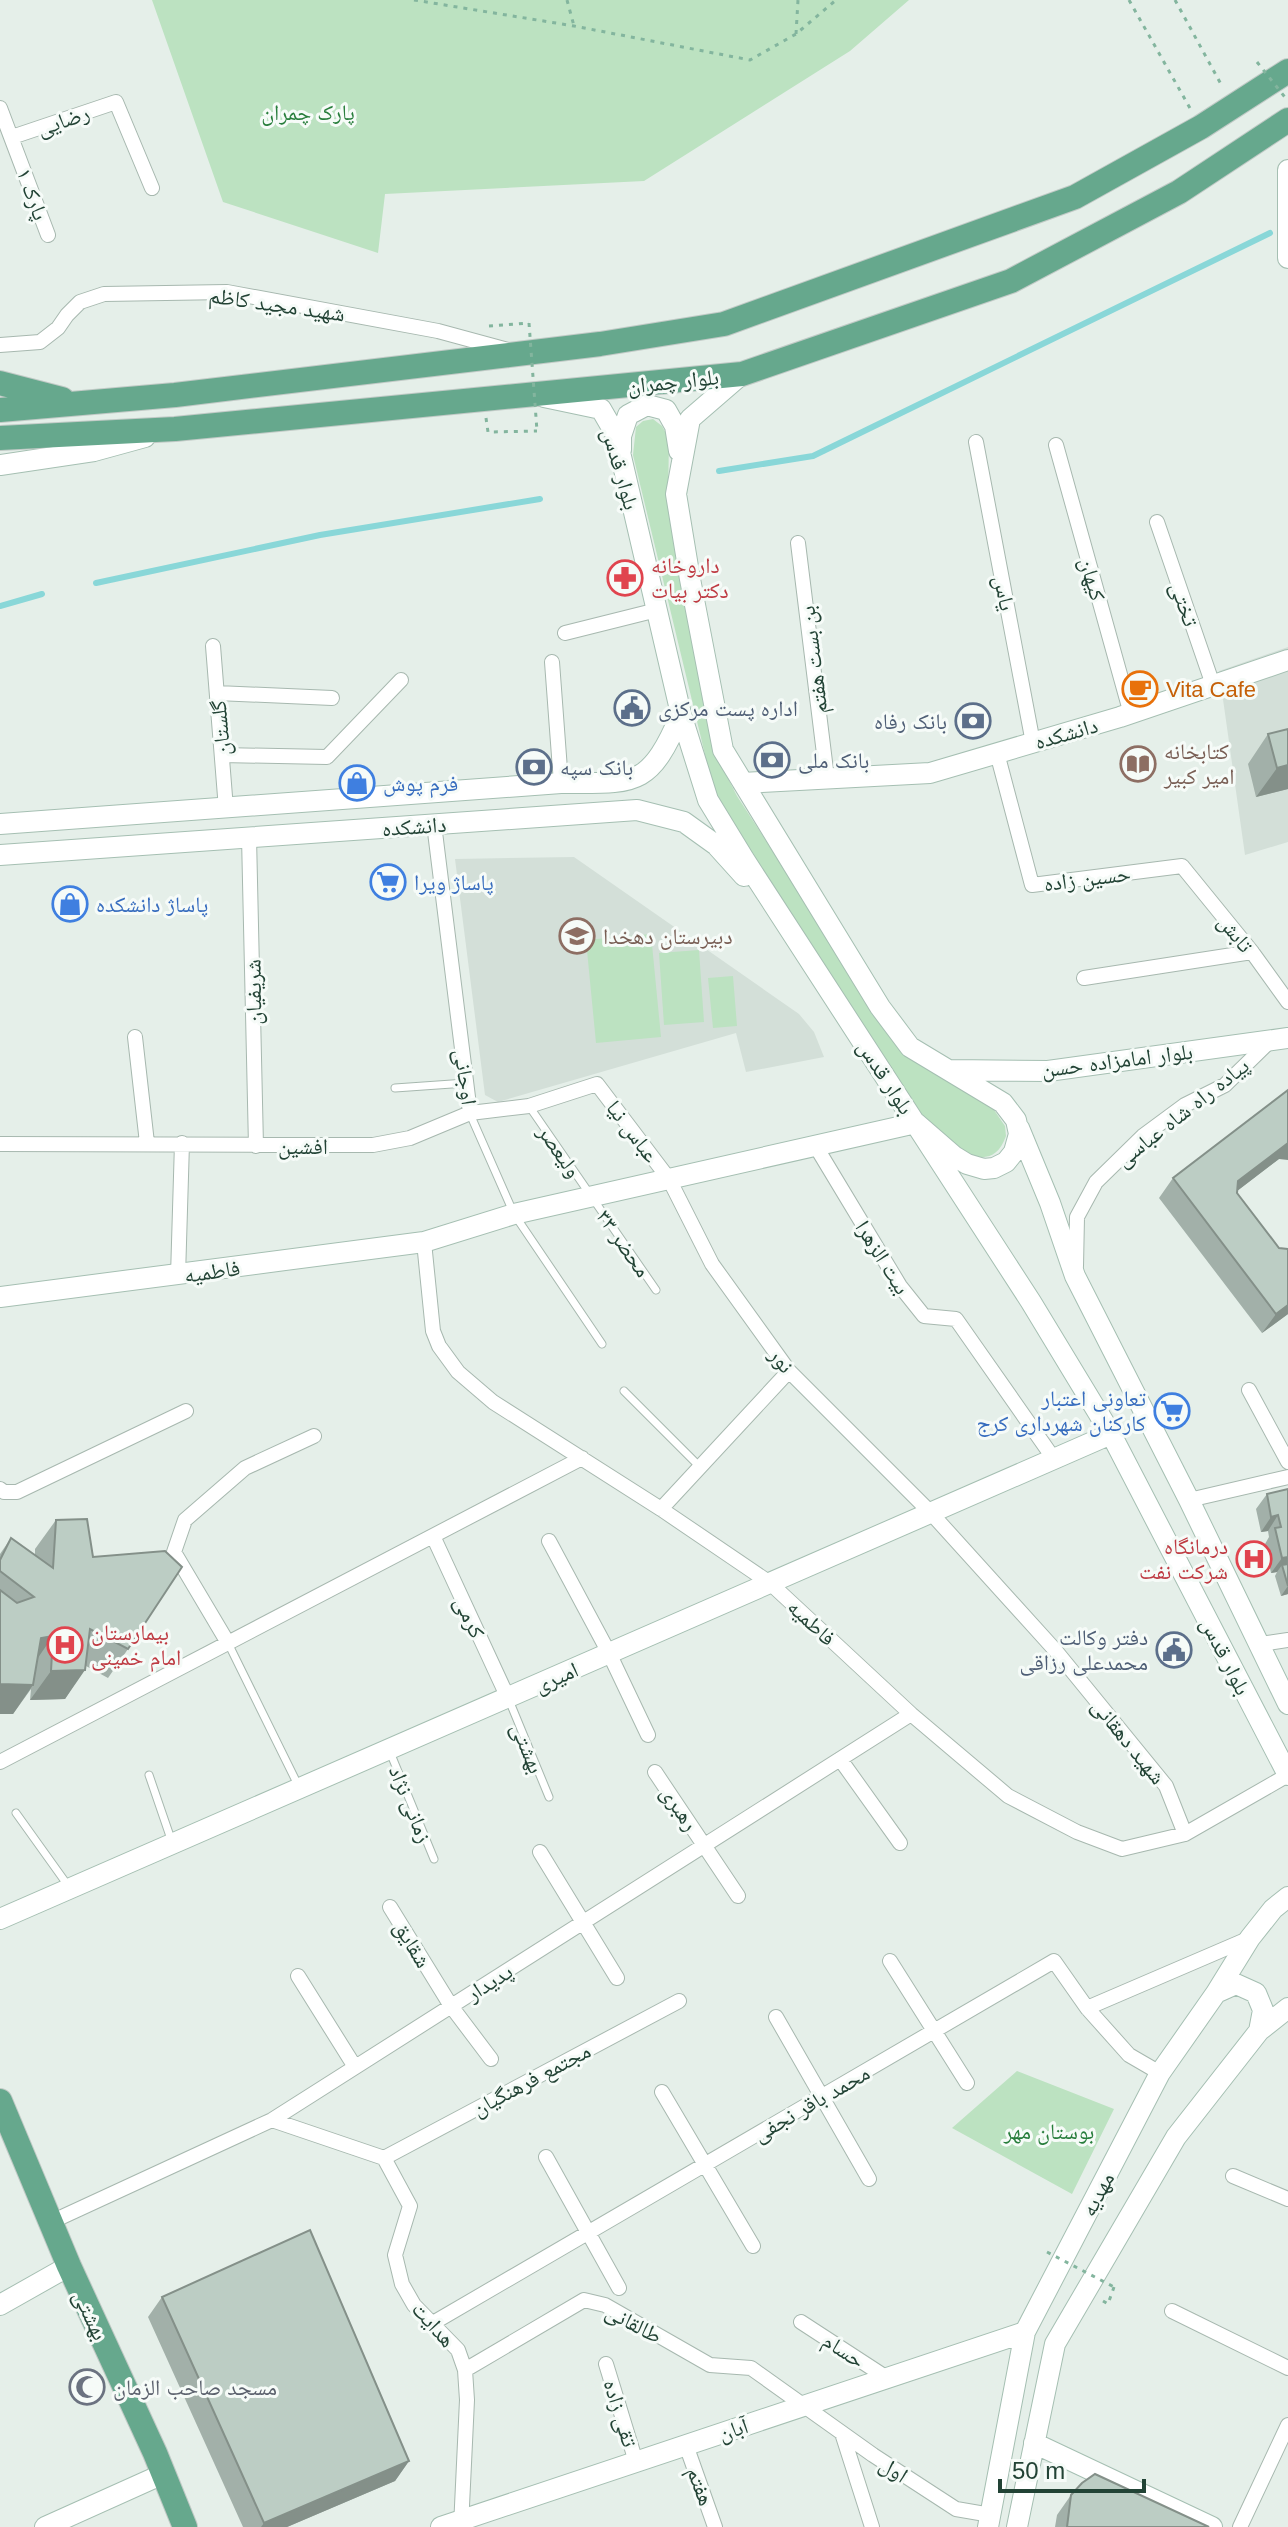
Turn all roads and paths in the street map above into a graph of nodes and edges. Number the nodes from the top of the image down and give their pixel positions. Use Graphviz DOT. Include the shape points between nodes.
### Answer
graph roads {
  1 [pos="414,0"];
  2 [pos="567,0"];
  3 [pos="798,0"];
  4 [pos="836,0"];
  5 [pos="1129,0"];
  6 [pos="1175,0"];
  7 [pos="574,26"];
  8 [pos="796,34"];
  9 [pos="1257,62"];
  10 [pos="1288,71"];
  11 [pos="1288,101"];
  12 [pos="1234,107"];
  13 [pos="0,108"];
  14 [pos="1288,120"];
  15 [pos="1201,127"];
  16 [pos="12,137"];
  17 [pos="1288,170"];
  18 [pos="152,188"];
  19 [pos="48,235"];
  20 [pos="1288,258"];
  21 [pos="529,323"];
  22 [pos="0,345"];
  23 [pos="520,354"];
  24 [pos="742,374"];
  25 [pos="0,383"];
  26 [pos="533,394"];
  27 [pos="80,404"];
  28 [pos="0,410"];
  29 [pos="175,429"];
  30 [pos="488,432"];
  31 [pos="0,438"];
  32 [pos="976,442"];
  33 [pos="1056,445"];
  34 [pos="621,458"];
  35 [pos="680,462"];
  36 [pos="0,465"];
  37 [pos="1157,522"];
  38 [pos="798,543"];
  39 [pos="657,610"];
  40 [pos="565,633"];
  41 [pos="213,646"];
  42 [pos="1288,660"];
  43 [pos="552,662"];
  44 [pos="401,680"];
  45 [pos="1213,685"];
  46 [pos="217,693"];
  47 [pos="332,698"];
  48 [pos="681,714"];
  49 [pos="1131,714"];
  50 [pos="1033,743"];
  51 [pos="997,753"];
  52 [pos="222,755"];
  53 [pos="827,778"];
  54 [pos="561,783"];
  55 [pos="743,783"];
  56 [pos="226,809"];
  57 [pos="0,824"];
  58 [pos="434,824"];
  59 [pos="249,837"];
  60 [pos="0,855"];
  61 [pos="1182,866"];
  62 [pos="785,921"];
  63 [pos="1252,952"];
  64 [pos="1084,978"];
  65 [pos="1288,1002"];
  66 [pos="135,1037"];
  67 [pos="1280,1039"];
  68 [pos="945,1070"];
  69 [pos="466,1083"];
  70 [pos="597,1084"];
  71 [pos="395,1088"];
  72 [pos="529,1106"];
  73 [pos="470,1113"];
  74 [pos="1016,1120"];
  75 [pos="916,1123"];
  76 [pos="147,1143"];
  77 [pos="182,1143"];
  78 [pos="0,1144"];
  79 [pos="815,1145"];
  80 [pos="256,1146"];
  81 [pos="669,1179"];
  82 [pos="591,1197"];
  83 [pos="514,1214"];
  84 [pos="424,1242"];
  85 [pos="178,1276"];
  86 [pos="1075,1276"];
  87 [pos="656,1290"];
  88 [pos="0,1297"];
  89 [pos="602,1344"];
  90 [pos="789,1371"];
  91 [pos="1249,1390"];
  92 [pos="624,1391"];
  93 [pos="186,1411"];
  94 [pos="1111,1434"];
  95 [pos="314,1436"];
  96 [pos="582,1458"];
  97 [pos="1054,1459"];
  98 [pos="1288,1462"];
  99 [pos="700,1467"];
  100 [pos="1288,1477"];
  101 [pos="0,1489"];
  102 [pos="1189,1500"];
  103 [pos="661,1509"];
  104 [pos="931,1513"];
  105 [pos="433,1536"];
  106 [pos="549,1541"];
  107 [pos="770,1583"];
  108 [pos="1288,1640"];
  109 [pos="228,1643"];
  110 [pos="1260,1644"];
  111 [pos="609,1653"];
  112 [pos="508,1698"];
  113 [pos="1288,1704"];
  114 [pos="911,1714"];
  115 [pos="648,1735"];
  116 [pos="389,1750"];
  117 [pos="840,1759"];
  118 [pos="0,1762"];
  119 [pos="655,1772"];
  120 [pos="149,1775"];
  121 [pos="1288,1775"];
  122 [pos="299,1789"];
  123 [pos="549,1797"];
  124 [pos="16,1813"];
  125 [pos="1185,1834"];
  126 [pos="900,1843"];
  127 [pos="173,1844"];
  128 [pos="705,1845"];
  129 [pos="540,1852"];
  130 [pos="434,1859"];
  131 [pos="1288,1880"];
  132 [pos="71,1889"];
  133 [pos="738,1896"];
  134 [pos="1280,1903"];
  135 [pos="390,1907"];
  136 [pos="0,1919"];
  137 [pos="582,1923"];
  138 [pos="1250,1938"];
  139 [pos="890,1961"];
  140 [pos="298,1976"];
  141 [pos="617,1978"];
  142 [pos="1216,1993"];
  143 [pos="679,2001"];
  144 [pos="451,2006"];
  145 [pos="1087,2008"];
  146 [pos="776,2017"];
  147 [pos="1277,2019"];
  148 [pos="934,2031"];
  149 [pos="491,2059"];
  150 [pos="355,2067"];
  151 [pos="1160,2073"];
  152 [pos="967,2083"];
  153 [pos="662,2092"];
  154 [pos="822,2097"];
  155 [pos="1,2108"];
  156 [pos="272,2120"];
  157 [pos="546,2157"];
  158 [pos="384,2158"];
  159 [pos="704,2165"];
  160 [pos="1233,2176"];
  161 [pos="869,2179"];
  162 [pos="1288,2199"];
  163 [pos="51,2222"];
  164 [pos="587,2233"];
  165 [pos="753,2246"];
  166 [pos="1047,2252"];
  167 [pos="69,2266"];
  168 [pos="619,2288"];
  169 [pos="1108,2304"];
  170 [pos="0,2305"];
  171 [pos="1172,2311"];
  172 [pos="801,2322"];
  173 [pos="433,2323"];
  174 [pos="1025,2332"];
  175 [pos="606,2364"];
  176 [pos="1288,2368"];
  177 [pos="465,2370"];
  178 [pos="887,2378"];
  179 [pos="804,2406"];
  180 [pos="1288,2425"];
  181 [pos="842,2433"];
  182 [pos="1034,2443"];
  183 [pos="686,2445"];
  184 [pos="636,2462"];
  185 [pos="163,2474"];
  186 [pos="990,2521"];
  187 [pos="454,2525"];
  188 [pos="45,2527"];
  189 [pos="185,2527"];
  190 [pos="715,2527"];
  191 [pos="872,2527"];
  192 [pos="1017,2527"];
  193 [pos="1212,2527"];
  194 [pos="1240,2527"];
  1 -- 7 [label="path"];
  2 -- 7 [label="path"];
  3 -- 8 [label="path"];
  4 -- 8 [label="path"];
  5 -- 15 [label="path"];
  6 -- 12 [label="path"];
  7 -- 8 [label="path" via="750,60"];
  9 -- 11 [label="path, bridge"];
  10 -- 12 [label="main road, بلوار چمران"];
  12 -- 15 [label="main road, بلوار چمران"];
  13 -- 16 [label="street, پارک ۱"];
  14 -- 24 [label="main road, بلوار چمران" via="1179,192 1011,281"];
  15 -- 23 [label="main road, بلوار چمران" via="1075,197 724,324"];
  16 -- 18 [label="street, رضایی" via="116,102"];
  16 -- 19 [label="street, پارک ۱"];
  17 -- 20 [label="main road"];
  21 -- 30 [label="path, bridge" via="537,431"];
  22 -- 23 [label="street, شهید مجید کاظم" via="40,342 80,302 104,294 227,292 438,331"];
  23 -- 27 [label="main road, بلوار چمران"];
  24 -- 26 [label="main road, بلوار چمران"];
  24 -- 35 [label="main road, بلوار قدس" via="690,419"];
  25 -- 27 [label="main road"];
  26 -- 29 [label="main road, بلوار چمران"];
  26 -- 34 [label="main road, بلوار قدس" via="601,409 616,435"];
  27 -- 28 [label="main road, بلوار چمران"];
  29 -- 31 [label="main road, بلوار چمران"];
  29 -- 36 [label="main road" via="94,451"];
  32 -- 50 [label="street, یاس"];
  33 -- 49 [label="street, کیهان"];
  34 -- 35 [label="main road" via="628,415 647,405 666,410 675,426"];
  34 -- 39 [label="main road, بلوار قدس"];
  35 -- 55 [label="main road, بلوار قدس" via="676,494 723,750"];
  37 -- 45 [label="street, تختی"];
  38 -- 53 [label="street, بن بست هفتم"];
  39 -- 40 [label="street"];
  39 -- 48 [label="main road, بلوار قدس"];
  41 -- 46 [label="street, گلستان"];
  42 -- 45 [label="main road, دانشکده"];
  43 -- 54 [label="street"];
  44 -- 52 [label="street" via="327,757"];
  45 -- 49 [label="main road, دانشکده"];
  46 -- 47 [label="street"];
  46 -- 52 [label="street, گلستان"];
  48 -- 54 [label="main road, دانشکده" via="665,751 643,775 612,783"];
  48 -- 62 [label="main road, بلوار قدس" via="708,800"];
  49 -- 50 [label="main road, دانشکده"];
  50 -- 51 [label="main road, دانشکده"];
  51 -- 53 [label="main road, دانشکده" via="930,773"];
  51 -- 61 [label="street, حسین زاده" via="1032,885"];
  52 -- 56 [label="street, گلستان"];
  53 -- 55 [label="main road, دانشکده"];
  54 -- 56 [label="main road, دانشکده"];
  55 -- 68 [label="main road, بلوار قدس" via="880,1007 910,1047"];
  56 -- 57 [label="main road, دانشکده"];
  58 -- 59 [label="main road, دانشکده"];
  58 -- 62 [label="main road, دانشکده" via="637,810 684,822 716,845"];
  58 -- 69 [label="street, اوجانی"];
  59 -- 60 [label="main road, دانشکده"];
  59 -- 80 [label="street, شریفیان"];
  61 -- 63 [label="street, تابش"];
  62 -- 75 [label="main road, بلوار قدس"];
  63 -- 64 [label="street"];
  63 -- 65 [label="street, تابش"];
  66 -- 76 [label="street"];
  67 -- 68 [label="main road, بلوار امامزاده حسن" via="1048,1071"];
  67 -- 86 [label="street, پیاده راه شاه عباسی" via="1225,1085 1185,1105 1143,1136 1096,1182 1077,1217"];
  68 -- 74 [label="main road, بلوار قدس" via="997,1097"];
  69 -- 71 [label="lane"];
  69 -- 73 [label="street, اوجانی"];
  70 -- 72 [label="street, افشین"];
  70 -- 81 [label="street, عباس نیا"];
  72 -- 73 [label="street, افشین"];
  72 -- 82 [label="lane, ولیعصر"];
  73 -- 80 [label="street, افشین" via="410,1138 373,1145"];
  73 -- 83 [label="lane, اوجانی"];
  74 -- 75 [label="main road" via="1014,1152 1006,1162 984,1169 954,1156"];
  74 -- 86 [label="main road, بلوار قدس"];
  75 -- 79 [label="main road, فاطمیه"];
  75 -- 94 [label="main road, بلوار قدس"];
  76 -- 77 [label="street, افشین"];
  76 -- 78 [label="street, افشین"];
  77 -- 80 [label="street, افشین"];
  77 -- 85 [label="street"];
  79 -- 81 [label="main road, فاطمیه"];
  79 -- 97 [label="street, بیت الزهرا" via="900,1286 924,1316 956,1319"];
  81 -- 82 [label="main road, فاطمیه"];
  81 -- 90 [label="street, نور" via="712,1264"];
  82 -- 83 [label="main road, فاطمیه"];
  82 -- 87 [label="lane, محضر ۳۳"];
  83 -- 84 [label="main road, فاطمیه"];
  83 -- 89 [label="lane, اوجانی"];
  84 -- 85 [label="main road, فاطمیه"];
  84 -- 96 [label="street, فاطمیه" via="439,1346 493,1402"];
  85 -- 88 [label="main road, فاطمیه"];
  86 -- 102 [label="main road, بلوار قدس"];
  90 -- 99 [label="street"];
  90 -- 104 [label="street, نور"];
  91 -- 98 [label="street"];
  92 -- 99 [label="lane"];
  93 -- 101 [label="street" via="17,1492"];
  94 -- 97 [label="main road, امیری"];
  94 -- 121 [label="main road, بلوار قدس"];
  95 -- 109 [label="street" via="245,1468 185,1520 174,1552"];
  96 -- 103 [label="street, فاطمیه"];
  96 -- 105 [label="street"];
  97 -- 104 [label="main road, امیری"];
  99 -- 103 [label="street"];
  100 -- 102 [label="street"];
  102 -- 110 [label="main road, بلوار قدس"];
  103 -- 107 [label="street, فاطمیه"];
  104 -- 107 [label="main road, امیری"];
  104 -- 125 [label="street, شهید دهقانی" via="1055,1650 1166,1786"];
  105 -- 109 [label="street"];
  105 -- 112 [label="street, کرمی"];
  106 -- 111 [label="street"];
  107 -- 111 [label="main road, امیری"];
  107 -- 114 [label="street, فاطمیه"];
  108 -- 110 [label="street"];
  109 -- 118 [label="street"];
  109 -- 122 [label="lane"];
  110 -- 113 [label="main road, بلوار قدس"];
  111 -- 112 [label="main road, امیری"];
  111 -- 115 [label="street"];
  112 -- 116 [label="main road, امیری"];
  112 -- 123 [label="lane, بهشتی"];
  114 -- 117 [label="street, پدیدار"];
  114 -- 125 [label="street, فاطمیه" via="1008,1796 1077,1832 1122,1849"];
  116 -- 122 [label="main road, امیری"];
  116 -- 130 [label="lane, زمانی نژاد"];
  117 -- 126 [label="street"];
  117 -- 128 [label="street, پدیدار"];
  119 -- 128 [label="street, رهبری"];
  120 -- 127 [label="lane"];
  121 -- 125 [label="street, فاطمیه"];
  122 -- 127 [label="main road, امیری"];
  124 -- 132 [label="lane"];
  127 -- 132 [label="main road, امیری"];
  128 -- 133 [label="street, رهبری"];
  128 -- 137 [label="street, پدیدار"];
  129 -- 137 [label="street"];
  131 -- 134 [label="main road, مهدیه"];
  132 -- 136 [label="main road, امیری"];
  134 -- 138 [label="main road, مهدیه"];
  135 -- 144 [label="street, شقایق"];
  137 -- 141 [label="street"];
  137 -- 144 [label="street, پدیدار"];
  138 -- 142 [label="main road, مهدیه"];
  138 -- 145 [label="street"];
  139 -- 148 [label="street"];
  140 -- 150 [label="street"];
  142 -- 147 [label="main road" via="1236,1984 1256,1993 1263,2010"];
  142 -- 151 [label="main road, مهدیه"];
  143 -- 158 [label="street, مجتمع فرهنگیان"];
  144 -- 149 [label="street, شقایق"];
  144 -- 150 [label="street, پدیدار"];
  145 -- 148 [label="street, محمد باقر نجفی" via="1054,1961"];
  145 -- 151 [label="street, محمد باقر نجفی" via="1129,2055"];
  146 -- 154 [label="street"];
  147 -- 182 [label="main road, مهدیه" via="1176,2137 1055,2344"];
  148 -- 152 [label="street"];
  148 -- 154 [label="street, محمد باقر نجفی"];
  150 -- 156 [label="street, پدیدار"];
  151 -- 174 [label="main road, مهدیه"];
  153 -- 159 [label="street"];
  154 -- 159 [label="street, محمد باقر نجفی"];
  154 -- 161 [label="street"];
  155 -- 163 [label="main road, بهشتی"];
  156 -- 158 [label="street"];
  156 -- 163 [label="street, پدیدار"];
  157 -- 164 [label="street"];
  158 -- 173 [label="street, هدایت" via="410,2206 395,2255 402,2284"];
  159 -- 164 [label="street, محمد باقر نجفی"];
  159 -- 165 [label="street"];
  160 -- 162 [label="street"];
  163 -- 167 [label="main road, بهشتی"];
  164 -- 168 [label="street"];
  164 -- 173 [label="street, محمد باقر نجفی"];
  166 -- 169 [label="path, bridge" via="1114,2287"];
  167 -- 170 [label="main road"];
  167 -- 185 [label="main road, بهشتی"];
  171 -- 176 [label="street"];
  172 -- 178 [label="street, حسام"];
  173 -- 177 [label="street, هدایت" via="458,2350"];
  174 -- 178 [label="main road, آبان"];
  174 -- 186 [label="main road, مهدیه"];
  175 -- 184 [label="street, تقی زاده"];
  177 -- 179 [label="street, طالقانی" via="584,2300 605,2305 710,2365 751,2368"];
  177 -- 187 [label="street, هدایت" via="467,2400"];
  178 -- 179 [label="main road, آبان"];
  179 -- 181 [label="street, اول"];
  179 -- 183 [label="main road, آبان"];
  180 -- 194 [label="street"];
  181 -- 186 [label="street, اول" via="956,2509"];
  181 -- 191 [label="street"];
  182 -- 192 [label="main road, مهدیه"];
  182 -- 193 [label="main road"];
  183 -- 184 [label="main road, آبان"];
  183 -- 190 [label="street, هفتم"];
  184 -- 187 [label="main road, آبان"];
  185 -- 188 [label="main road"];
  185 -- 189 [label="main road, بهشتی"];
}
